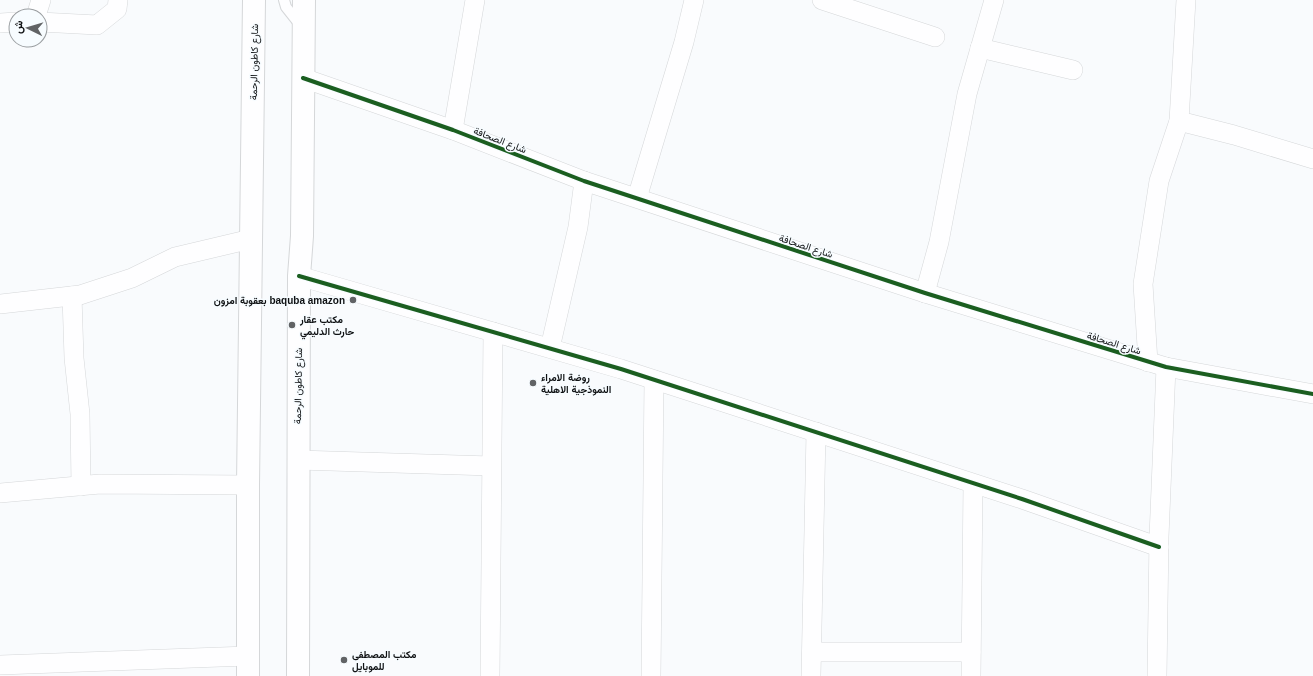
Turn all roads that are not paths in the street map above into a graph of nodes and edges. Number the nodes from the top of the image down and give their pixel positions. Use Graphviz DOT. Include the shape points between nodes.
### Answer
graph roads {
  1 [pos="118,0"];
  2 [pos="254,0"];
  3 [pos="284,0"];
  4 [pos="304,0"];
  5 [pos="475,0"];
  6 [pos="694,0"];
  7 [pos="822,0"];
  8 [pos="994,0"];
  9 [pos="1186,0"];
  10 [pos="48,22"];
  11 [pos="303,29"];
  12 [pos="935,37"];
  13 [pos="980,48"];
  14 [pos="1074,70"];
  15 [pos="303,78"];
  16 [pos="1179,121"];
  17 [pos="453,130"];
  18 [pos="1313,159"];
  19 [pos="584,181"];
  20 [pos="637,198"];
  21 [pos="251,239"];
  22 [pos="299,276"];
  23 [pos="925,294"];
  24 [pos="72,296"];
  25 [pos="0,304"];
  26 [pos="493,332"];
  27 [pos="550,348"];
  28 [pos="1157,365"];
  29 [pos="654,380"];
  30 [pos="1313,394"];
  31 [pos="816,432"];
  32 [pos="298,460"];
  33 [pos="491,466"];
  34 [pos="973,484"];
  35 [pos="248,485"];
  36 [pos="81,486"];
  37 [pos="0,493"];
  38 [pos="1159,547"];
  39 [pos="812,652"];
  40 [pos="971,652"];
  41 [pos="0,665"];
  42 [pos="248,666"];
  43 [pos="75,669"];
  44 [pos="298,676"];
  45 [pos="490,676"];
  46 [pos="651,676"];
  47 [pos="811,676"];
  48 [pos="971,676"];
  49 [pos="1157,676"];
  1 -- 10 [label="street" via="117,9 97,25"];
  2 -- 21 [label="street, شارع كاطون الرحمة"];
  3 -- 11 [label="lane" via="286,7"];
  4 -- 11 [label="street, شارع كاطون الرحمة"];
  5 -- 17 [label="street"];
  6 -- 20 [label="street" via="684,42"];
  7 -- 12 [label="street"];
  8 -- 13 [label="street"];
  9 -- 16 [label="street"];
  11 -- 15 [label="street, شارع كاطون الرحمة"];
  13 -- 14 [label="street"];
  13 -- 23 [label="street" via="967,94 939,242"];
  15 -- 17 [label="street, شارع الصحافة"];
  15 -- 22 [label="street, شارع كاطون الرحمة" via="302,236"];
  16 -- 18 [label="street"];
  16 -- 28 [label="street" via="1159,181 1143,284"];
  17 -- 19 [label="street, شارع الصحافة"];
  19 -- 20 [label="street, شارع الصحافة"];
  19 -- 27 [label="street" via="578,228"];
  20 -- 23 [label="street, شارع الصحافة"];
  21 -- 24 [label="street" via="175,257 132,278"];
  21 -- 35 [label="street, شارع كاطون الرحمة"];
  22 -- 26 [label="street"];
  22 -- 32 [label="street, شارع كاطون الرحمة"];
  23 -- 28 [label="street, شارع الصحافة"];
  24 -- 25 [label="street"];
  24 -- 36 [label="street" via="74,358 80,414"];
  26 -- 27 [label="street"];
  26 -- 33 [label="street"];
  27 -- 29 [label="street"];
  28 -- 30 [label="street, شارع الصحافة"];
  28 -- 38 [label="street"];
  29 -- 31 [label="street"];
  29 -- 46 [label="street"];
  31 -- 34 [label="street"];
  31 -- 39 [label="street"];
  32 -- 33 [label="street"];
  32 -- 44 [label="street, شارع كاطون الرحمة"];
  33 -- 45 [label="street"];
  34 -- 38 [label="street"];
  34 -- 40 [label="street"];
  35 -- 36 [label="street"];
  35 -- 42 [label="street, شارع كاطون الرحمة"];
  36 -- 37 [label="street"];
  38 -- 49 [label="street"];
  39 -- 40 [label="street"];
  39 -- 47 [label="street"];
  40 -- 48 [label="street"];
  41 -- 43 [label="street"];
  42 -- 43 [label="street"];
}
